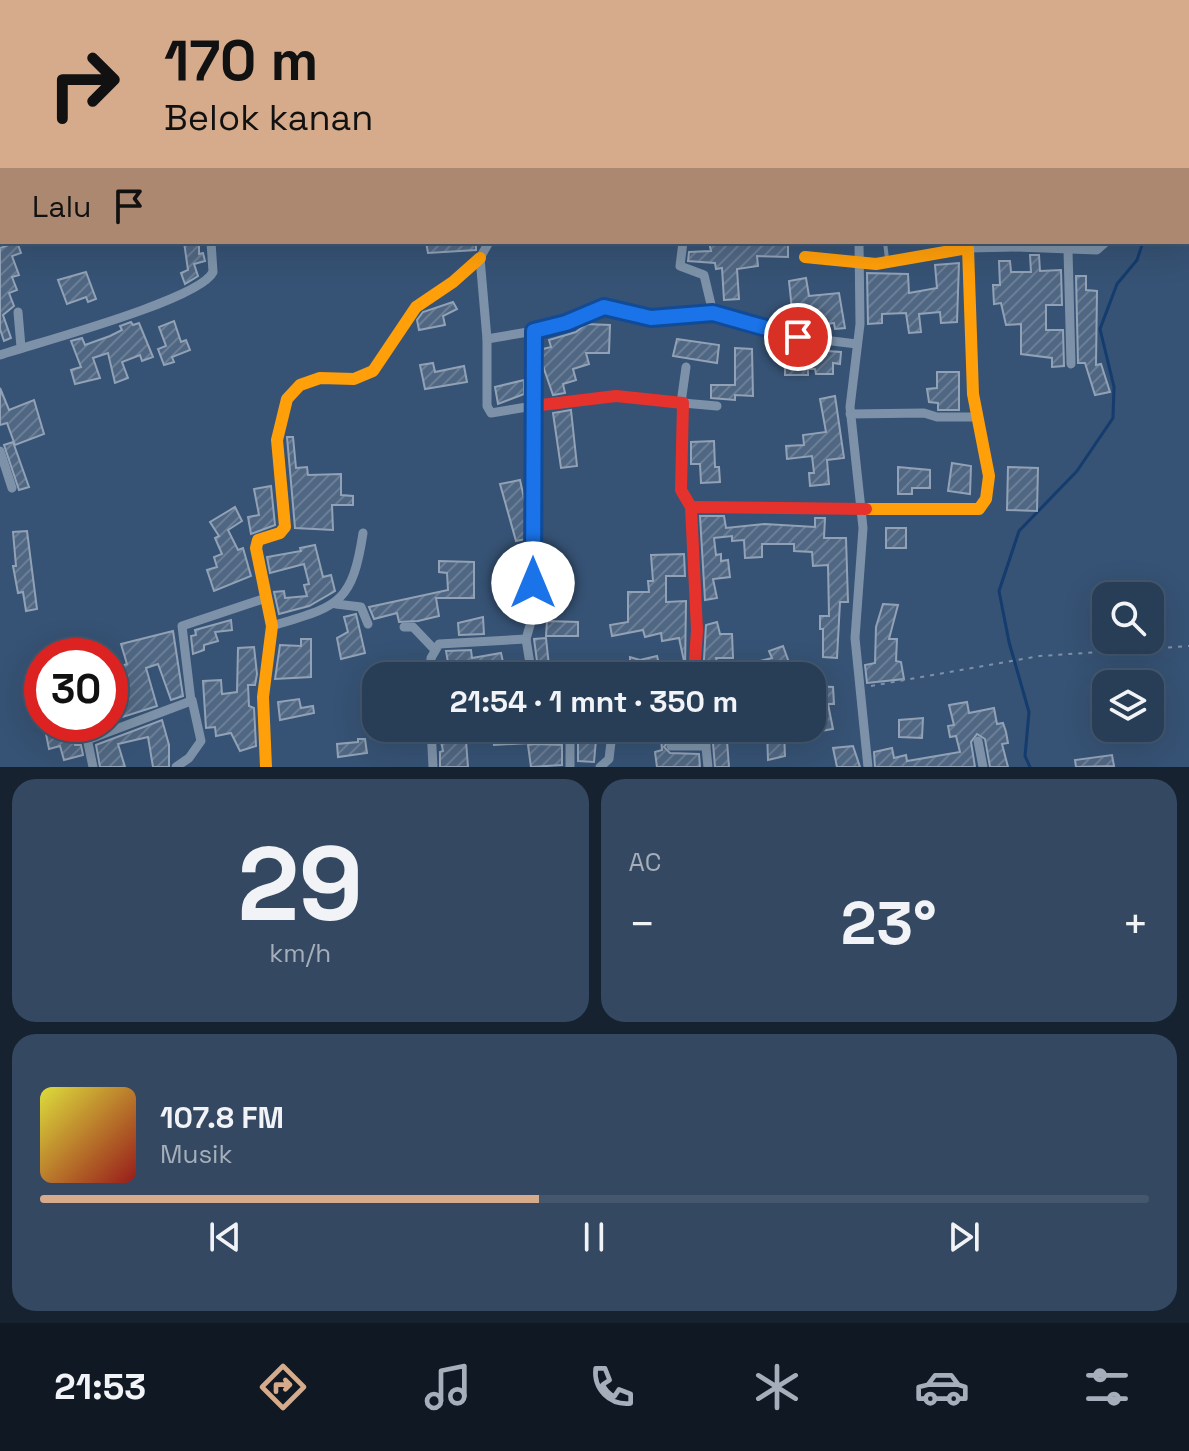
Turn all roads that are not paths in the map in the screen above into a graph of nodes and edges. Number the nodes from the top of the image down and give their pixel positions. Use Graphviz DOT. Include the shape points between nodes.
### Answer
graph roads {
  1 [pos="211,244"];
  2 [pos="488,244"];
  3 [pos="683,244"];
  4 [pos="859,244"];
  5 [pos="885,244"];
  6 [pos="1016,244"];
  7 [pos="1104,244"];
  8 [pos="966,246"];
  9 [pos="982,246"];
  10 [pos="1068,250"];
  11 [pos="805,257"];
  12 [pos="480,258"];
  13 [pos="888,263"];
  14 [pos="861,265"];
  15 [pos="18,312"];
  16 [pos="713,313"];
  17 [pos="534,331"];
  18 [pos="487,339"];
  19 [pos="857,344"];
  20 [pos="21,347"];
  21 [pos="0,355"];
  22 [pos="1071,364"];
  23 [pos="686,367"];
  24 [pos="682,403"];
  25 [pos="533,406"];
  26 [pos="717,406"];
  27 [pos="850,414"];
  28 [pos="975,417"];
  29 [pos="0,451"];
  30 [pos="12,488"];
  31 [pos="691,507"];
  32 [pos="861,511"];
  33 [pos="363,533"];
  34 [pos="266,598"];
  35 [pos="336,604"];
  36 [pos="368,624"];
  37 [pos="272,626"];
  38 [pos="404,627"];
  39 [pos="526,639"];
  40 [pos="434,649"];
  41 [pos="432,662"];
  42 [pos="530,662"];
  43 [pos="695,662"];
  44 [pos="192,700"];
  45 [pos="128,724"];
  46 [pos="978,741"];
  47 [pos="87,742"];
  48 [pos="431,742"];
  49 [pos="570,742"];
  50 [pos="611,742"];
  51 [pos="706,742"];
  52 [pos="671,746"];
  53 [pos="706,746"];
  54 [pos="93,767"];
  55 [pos="176,767"];
  56 [pos="266,767"];
  57 [pos="433,767"];
  58 [pos="570,767"];
  59 [pos="600,767"];
  60 [pos="708,767"];
  61 [pos="868,767"];
  62 [pos="983,767"];
  1 -- 20 [label="street" via="213,272 201,285 120,318"];
  2 -- 12 [label="street"];
  3 -- 16 [label="street" via="680,266 704,275"];
  4 -- 14 [label="street"];
  5 -- 13 [label="lane"];
  6 -- 9 [label="street"];
  6 -- 10 [label="street"];
  7 -- 10 [label="street" via="1097,250"];
  8 -- 9 [label="street"];
  8 -- 13 [label="street"];
  8 -- 28 [label="street"];
  10 -- 22 [label="street"];
  11 -- 14 [label="street"];
  12 -- 18 [label="street"];
  12 -- 34 [label="street" via="412,311 386,356 366,375 351,380 316,378 293,390 285,402 277,435 285,527 256,543"];
  13 -- 14 [label="street"];
  14 -- 19 [label="street"];
  15 -- 20 [label="street"];
  16 -- 17 [label="street" via="651,318 601,307"];
  16 -- 19 [label="street" via="790,336"];
  17 -- 18 [label="street"];
  17 -- 25 [label="street"];
  18 -- 25 [label="street" via="489,411"];
  19 -- 27 [label="street"];
  20 -- 21 [label="street"];
  23 -- 24 [label="street"];
  24 -- 25 [label="street" via="616,396"];
  24 -- 26 [label="street"];
  24 -- 31 [label="street" via="681,490"];
  25 -- 39 [label="street" via="533,615"];
  27 -- 28 [label="street"];
  27 -- 32 [label="street"];
  28 -- 32 [label="street" via="987,459 985,499 979,509"];
  29 -- 30 [label="street"];
  31 -- 32 [label="street"];
  31 -- 43 [label="street"];
  32 -- 61 [label="street" via="855,638"];
  33 -- 35 [label="street" via="354,575"];
  34 -- 37 [label="street"];
  34 -- 44 [label="street" via="182,626"];
  35 -- 36 [label="street" via="361,607"];
  35 -- 37 [label="street"];
  37 -- 56 [label="street" via="263,697"];
  38 -- 40 [label="street" via="413,627"];
  39 -- 40 [label="street" via="454,642"];
  39 -- 42 [label="street"];
  40 -- 41 [label="street"];
  44 -- 45 [label="street"];
  44 -- 55 [label="street" via="201,741"];
  46 -- 62 [label="street"];
  47 -- 54 [label="street"];
  48 -- 57 [label="street"];
  49 -- 58 [label="street"];
  50 -- 59 [label="street" via="609,759"];
  51 -- 53 [label="street"];
  52 -- 53 [label="street"];
  53 -- 60 [label="street"];
}
